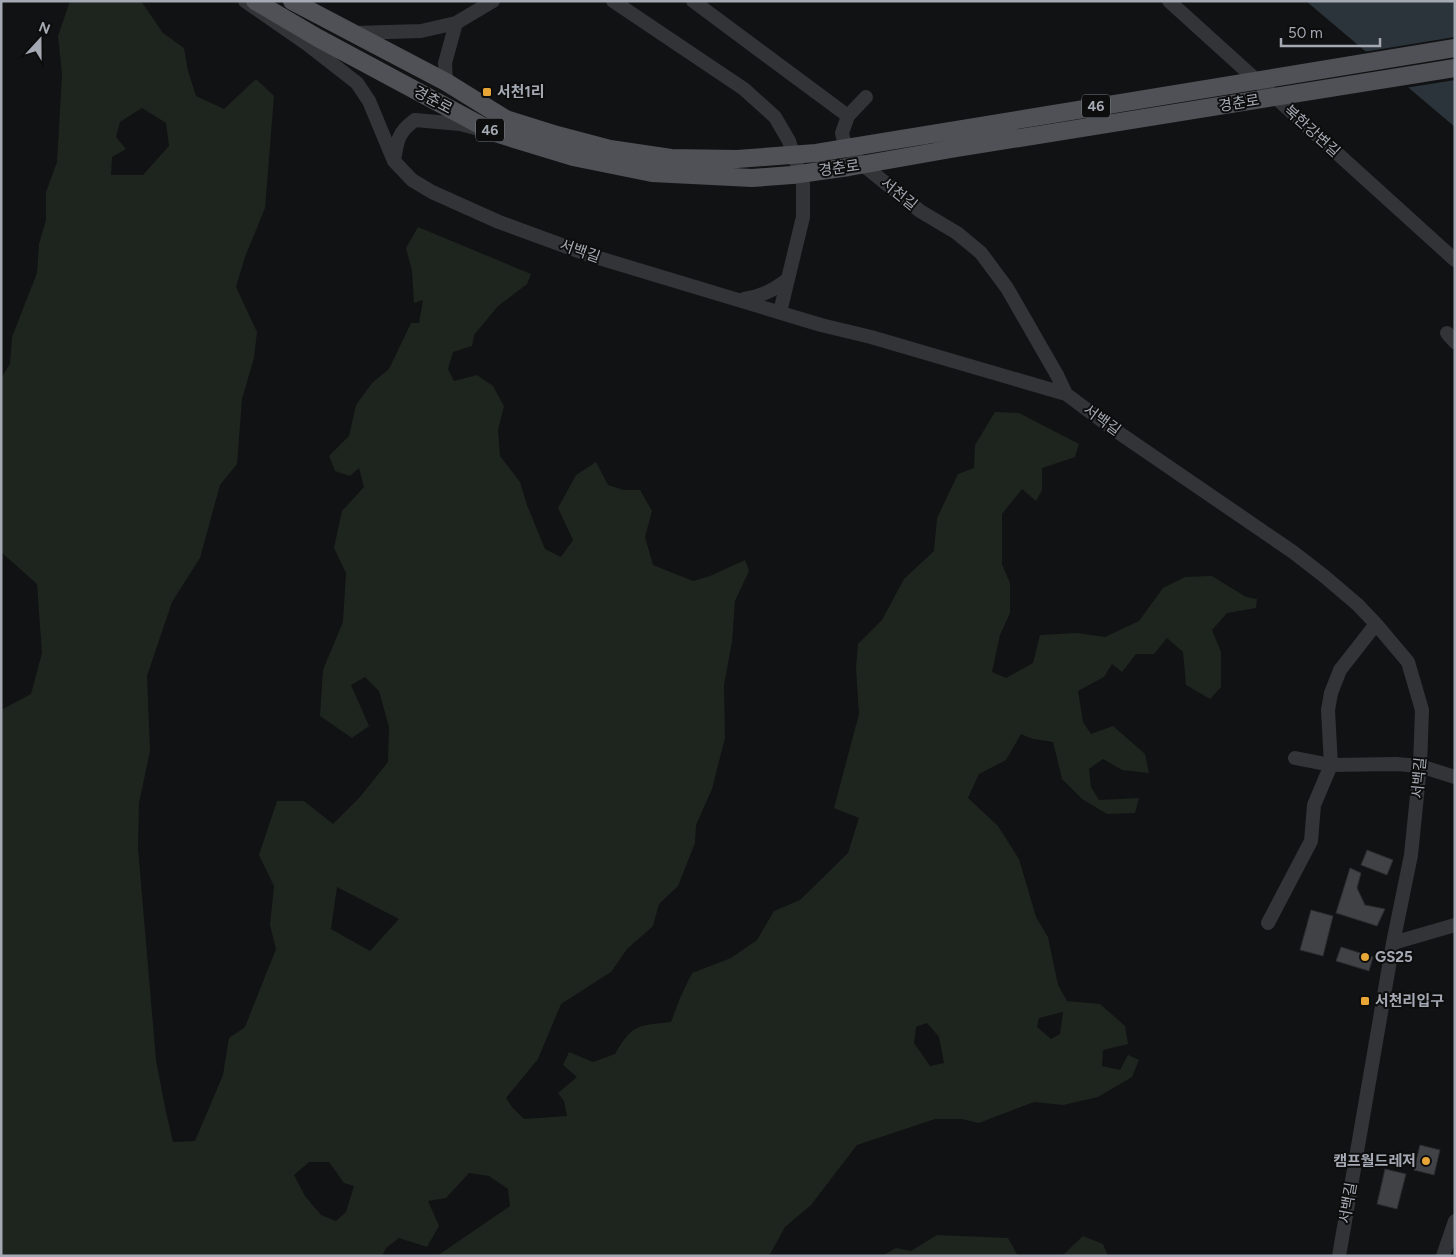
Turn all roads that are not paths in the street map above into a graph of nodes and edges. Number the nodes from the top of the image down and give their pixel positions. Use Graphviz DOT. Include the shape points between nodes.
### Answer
graph roads {
  1 [pos="245,1"];
  2 [pos="255,1"];
  3 [pos="292,1"];
  4 [pos="493,1"];
  5 [pos="613,1"];
  6 [pos="693,1"];
  7 [pos="1169,1"];
  8 [pos="456,23"];
  9 [pos="352,34"];
  10 [pos="1455,48"];
  11 [pos="1455,68"];
  12 [pos="446,82"];
  13 [pos="866,97"];
  14 [pos="848,116"];
  15 [pos="495,133"];
  16 [pos="394,161"];
  17 [pos="1455,260"];
  18 [pos="788,279"];
  19 [pos="739,300"];
  20 [pos="780,312"];
  21 [pos="1066,394"];
  22 [pos="1376,624"];
  23 [pos="1295,758"];
  24 [pos="1332,766"];
  25 [pos="1420,766"];
  26 [pos="1455,777"];
  27 [pos="1268,922"];
  28 [pos="1455,925"];
  29 [pos="1393,943"];
  30 [pos="1455,1221"];
  31 [pos="1339,1256"];
  32 [pos="1443,1256"];
  1 -- 16 [label="street" via="357,83 369,101"];
  2 -- 15 [label="main road, 경춘로 / 46"];
  3 -- 9 [label="main road, 경춘로 / 46"];
  4 -- 8 [label="street"];
  5 -- 18 [label="street" via="744,90 775,117 789,141 803,183 803,217"];
  6 -- 14 [label="street"];
  7 -- 17 [label="street, 북한강변길"];
  8 -- 9 [label="street" via="420,32"];
  8 -- 12 [label="street" via="445,63"];
  9 -- 12 [label="main road, 경춘로 / 46"];
  10 -- 12 [label="main road, 경춘로 / 46" via="816,152 737,159 671,158 610,149 506,119"];
  11 -- 15 [label="main road, 경춘로 / 46" via="850,167 752,178 652,172 573,158"];
  13 -- 14 [label="street"];
  14 -- 21 [label="street, 서천길" via="842,133 845,146 920,211 957,233 981,253 1007,288"];
  15 -- 16 [label="street" via="460,124 415,120 404,128 398,139"];
  16 -- 19 [label="street, 서백길" via="412,180 432,192 499,222 589,255"];
  18 -- 19 [label="street" via="774,290"];
  18 -- 20 [label="street"];
  19 -- 20 [label="street, 서백길"];
  20 -- 21 [label="street, 서백길"];
  21 -- 22 [label="street, 서백길" via="1300,558 1358,605"];
  22 -- 24 [label="street" via="1340,670 1331,693 1328,710"];
  22 -- 25 [label="street, 서백길" via="1408,662 1422,710"];
  23 -- 24 [label="street"];
  24 -- 25 [label="street"];
  24 -- 27 [label="street" via="1314,805 1310,841"];
  25 -- 26 [label="street"];
  25 -- 29 [label="street, 서백길" via="1411,855"];
  28 -- 29 [label="street"];
  29 -- 31 [label="street, 서백길"];
  30 -- 32 [label="street"];
}
